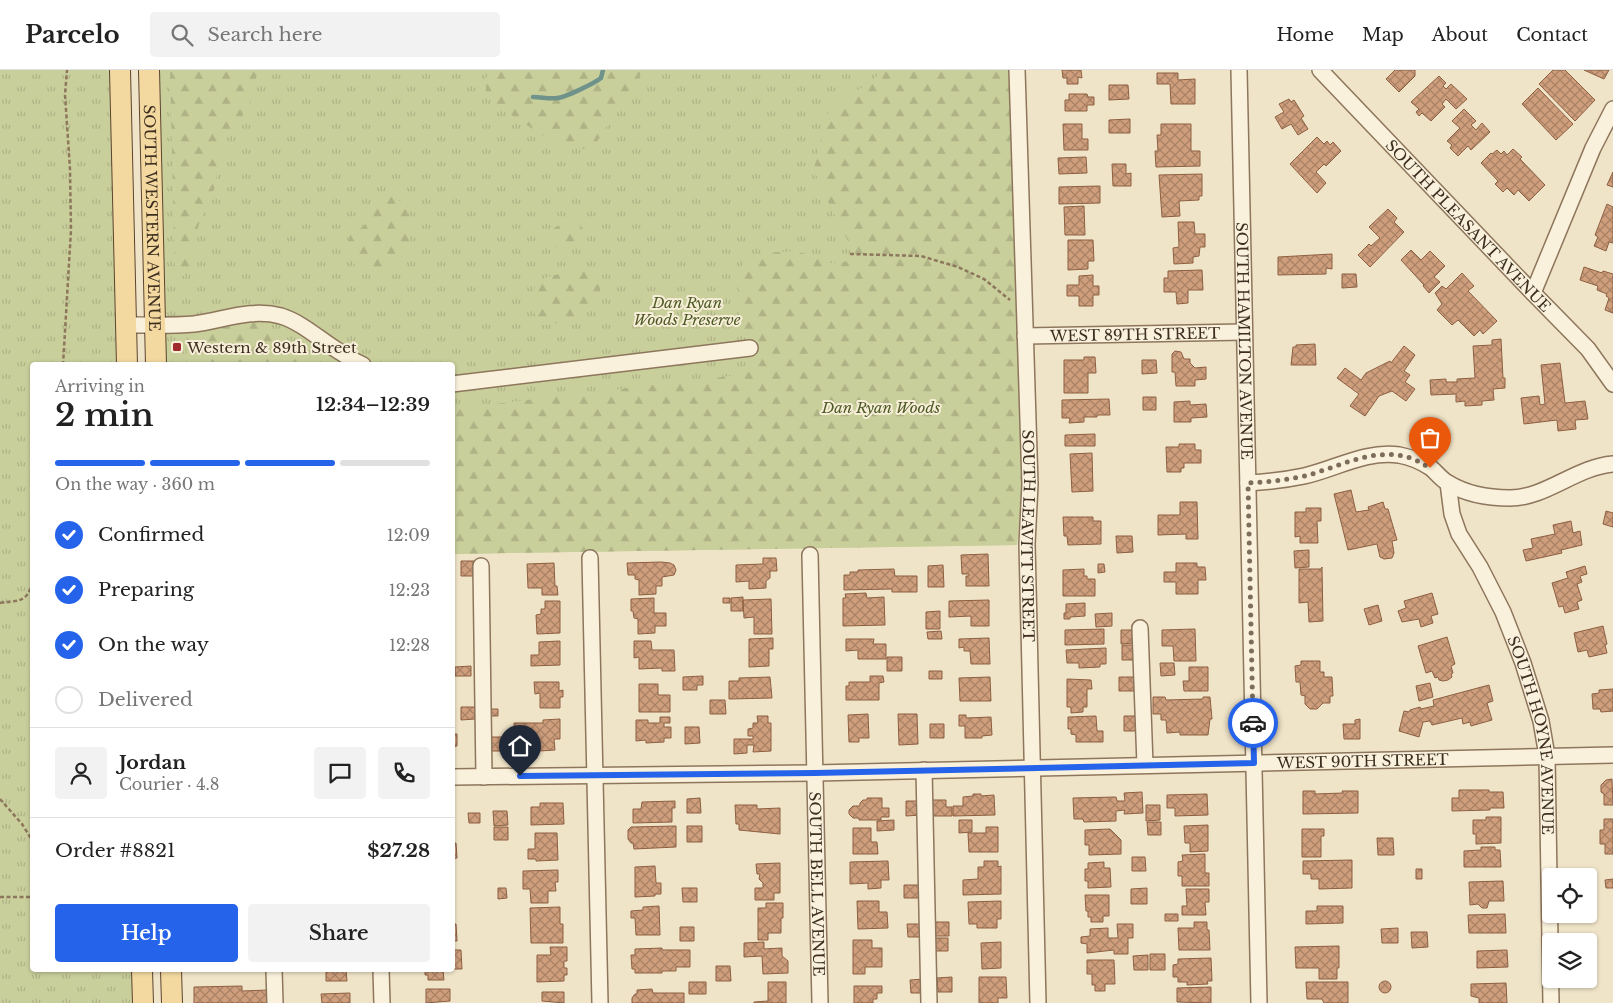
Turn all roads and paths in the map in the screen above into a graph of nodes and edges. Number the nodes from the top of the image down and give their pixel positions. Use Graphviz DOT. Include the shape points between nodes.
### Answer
graph roads {
  1 [pos="66,70"];
  2 [pos="120,70"];
  3 [pos="149,70"];
  4 [pos="1017,70"];
  5 [pos="1239,70"];
  6 [pos="1320,70"];
  7 [pos="1613,110"];
  8 [pos="850,254"];
  9 [pos="1533,293"];
  10 [pos="1024,312"];
  11 [pos="155,324"];
  12 [pos="126,326"];
  13 [pos="1244,332"];
  14 [pos="1025,336"];
  15 [pos="750,348"];
  16 [pos="63,362"];
  17 [pos="126,362"];
  18 [pos="156,362"];
  19 [pos="357,362"];
  20 [pos="455,384"];
  21 [pos="1613,384"];
  22 [pos="1613,464"];
  23 [pos="1248,483"];
  24 [pos="1448,483"];
  25 [pos="810,555"];
  26 [pos="590,558"];
  27 [pos="481,566"];
  28 [pos="30,589"];
  29 [pos="0,603"];
  30 [pos="1140,628"];
  31 [pos="1613,754"];
  32 [pos="1546,756"];
  33 [pos="1254,763"];
  34 [pos="1145,765"];
  35 [pos="1033,768"];
  36 [pos="924,770"];
  37 [pos="815,773"];
  38 [pos="595,776"];
  39 [pos="455,777"];
  40 [pos="484,777"];
  41 [pos="0,799"];
  42 [pos="30,837"];
  43 [pos="0,897"];
  44 [pos="30,897"];
  45 [pos="142,972"];
  46 [pos="171,972"];
  47 [pos="274,972"];
  48 [pos="381,972"];
  49 [pos="143,1003"];
  50 [pos="172,1003"];
  51 [pos="275,1003"];
  52 [pos="382,1003"];
  53 [pos="600,1003"];
  54 [pos="820,1003"];
  55 [pos="929,1003"];
  56 [pos="1038,1003"];
  57 [pos="1259,1003"];
  58 [pos="1551,1003"];
  1 -- 16 [label="path" via="71,230"];
  2 -- 12 [label="main road, SOUTH WESTERN AVENUE"];
  3 -- 11 [label="main road, SOUTH WESTERN AVENUE"];
  4 -- 10 [label="street, SOUTH LEAVITT STREET"];
  5 -- 13 [label="street, SOUTH HAMILTON AVENUE"];
  6 -- 9 [label="street, SOUTH PLEASANT AVENUE"];
  7 -- 9 [label="street"];
  8 -- 10 [label="path" via="920,256 958,267 984,278"];
  9 -- 21 [label="street, SOUTH PLEASANT AVENUE" via="1588,349"];
  10 -- 14 [label="street, SOUTH LEAVITT STREET"];
  11 -- 12 [label="street"];
  11 -- 18 [label="main road, SOUTH WESTERN AVENUE"];
  11 -- 19 [label="street" via="195,324 254,313 272,314 299,324"];
  12 -- 17 [label="main road, SOUTH WESTERN AVENUE"];
  13 -- 14 [label="street, WEST 89TH STREET"];
  13 -- 23 [label="street, SOUTH HAMILTON AVENUE"];
  14 -- 35 [label="street, SOUTH LEAVITT STREET"];
  15 -- 20 [label="street"];
  22 -- 24 [label="street" via="1578,473 1540,492 1512,498 1478,496"];
  23 -- 24 [label="street" via="1305,476 1381,454 1413,459"];
  23 -- 33 [label="street, SOUTH HAMILTON AVENUE"];
  24 -- 32 [label="street, SOUTH HOYNE AVENUE" via="1452,514 1459,534 1503,612 1523,664 1541,721"];
  25 -- 37 [label="street, SOUTH BELL AVENUE"];
  26 -- 38 [label="street"];
  27 -- 40 [label="street"];
  28 -- 29 [label="path" via="22,600"];
  30 -- 34 [label="street"];
  31 -- 32 [label="street, WEST 90TH STREET"];
  32 -- 33 [label="street, WEST 90TH STREET"];
  32 -- 58 [label="street, SOUTH HOYNE AVENUE"];
  33 -- 34 [label="street, WEST 90TH STREET"];
  33 -- 57 [label="street, SOUTH HAMILTON AVENUE"];
  34 -- 35 [label="street, WEST 90TH STREET"];
  35 -- 36 [label="street, WEST 90TH STREET"];
  35 -- 56 [label="street, SOUTH LEAVITT STREET"];
  36 -- 37 [label="street, WEST 90TH STREET"];
  36 -- 55 [label="street"];
  37 -- 38 [label="street, WEST 90TH STREET"];
  37 -- 54 [label="street, SOUTH BELL AVENUE"];
  38 -- 40 [label="street, WEST 90TH STREET"];
  38 -- 53 [label="street"];
  39 -- 40 [label="street, WEST 90TH STREET"];
  41 -- 42 [label="path"];
  43 -- 44 [label="path"];
  45 -- 49 [label="main road"];
  46 -- 50 [label="main road"];
  47 -- 51 [label="street"];
  48 -- 52 [label="street"];
}
